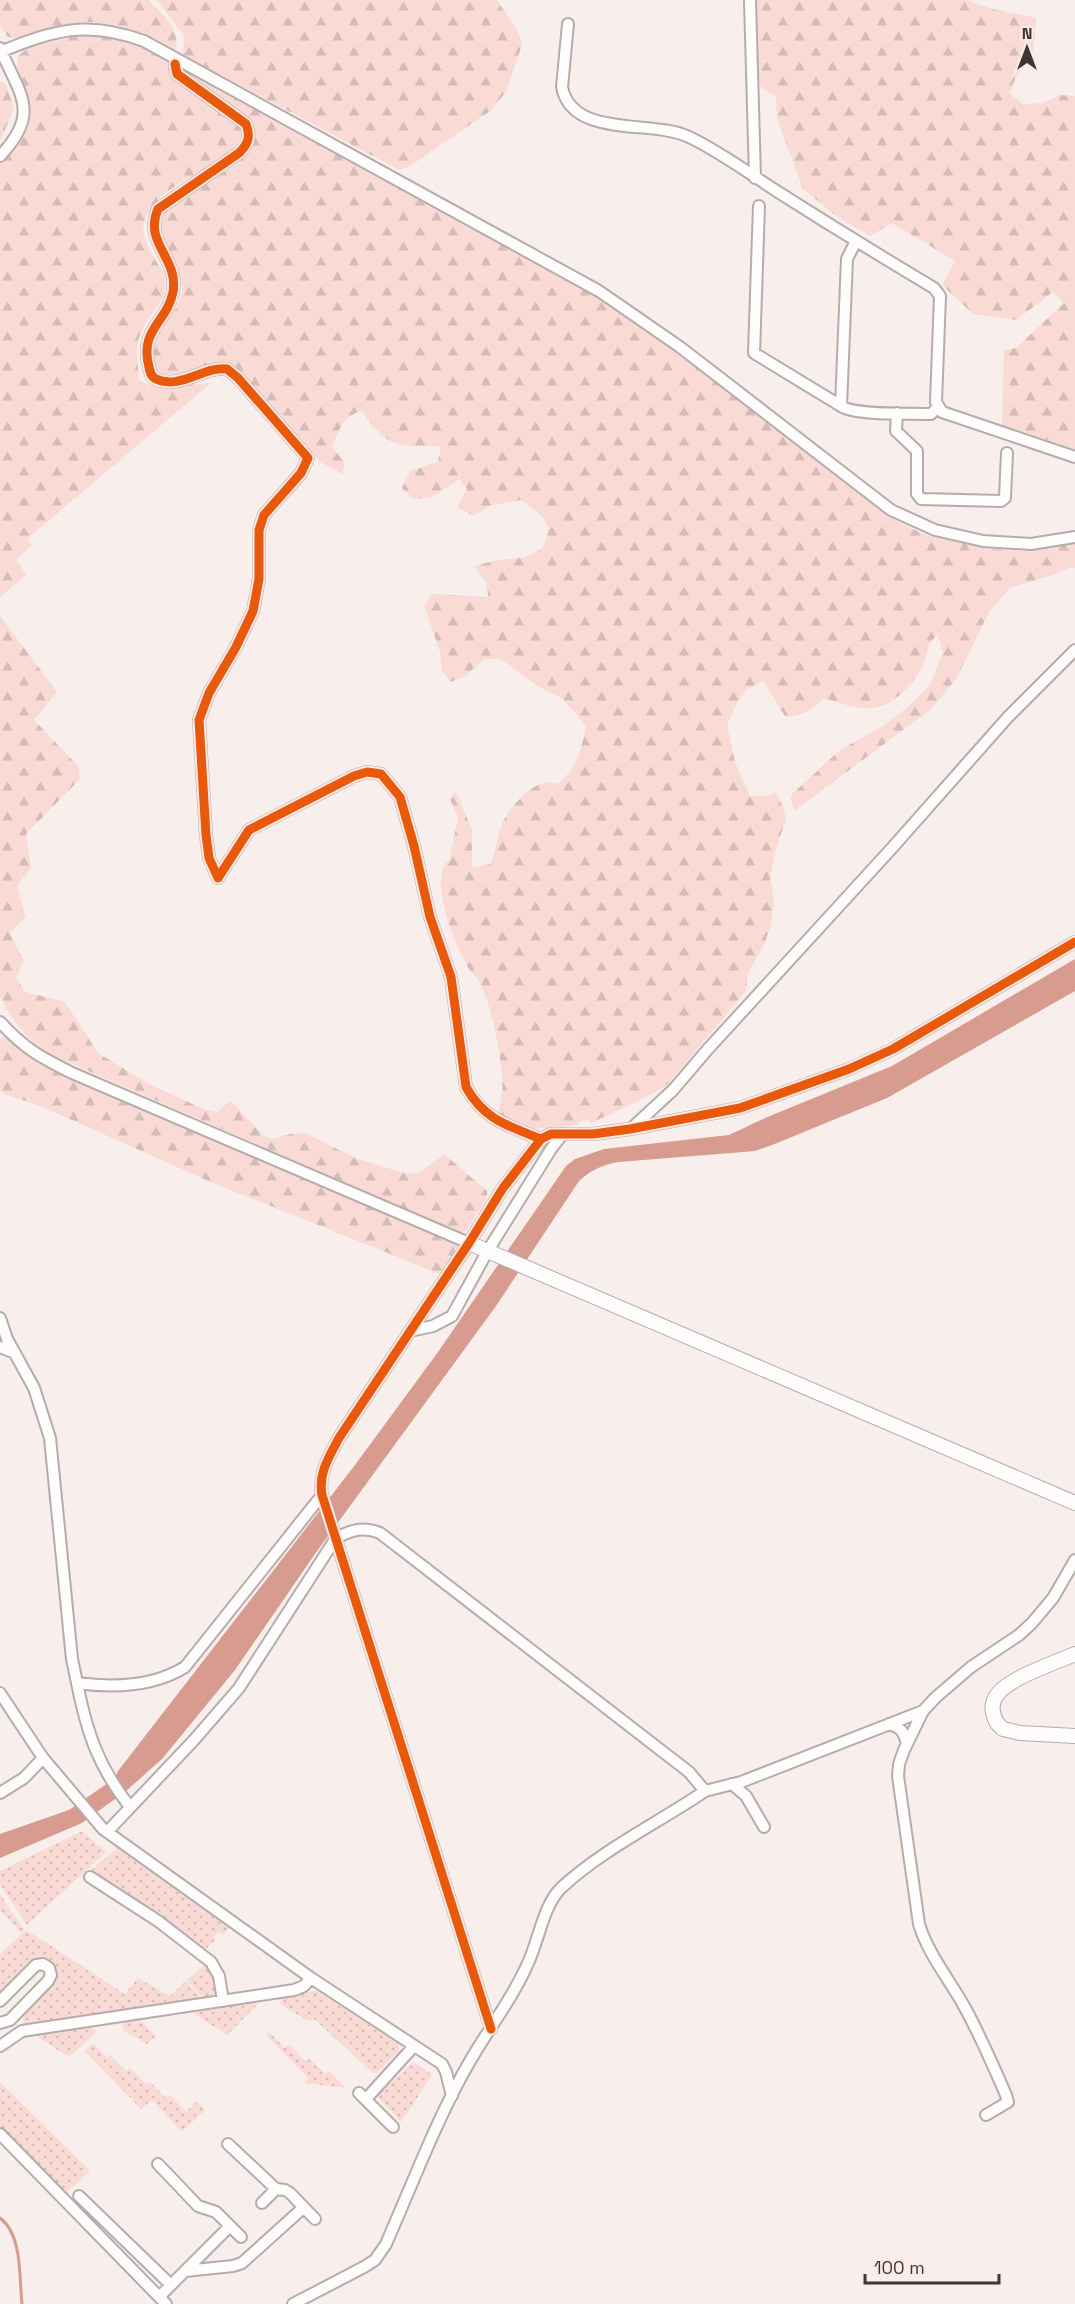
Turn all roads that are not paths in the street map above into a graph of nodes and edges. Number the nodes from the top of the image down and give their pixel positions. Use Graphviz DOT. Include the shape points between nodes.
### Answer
graph roads {
  1 [pos="750,0"];
  2 [pos="568,24"];
  3 [pos="0,50"];
  4 [pos="175,64"];
  5 [pos="0,156"];
  6 [pos="755,178"];
  7 [pos="759,206"];
  8 [pos="855,241"];
  9 [pos="841,406"];
  10 [pos="938,407"];
  11 [pos="897,413"];
  12 [pos="1007,453"];
  13 [pos="1075,457"];
  14 [pos="1075,537"];
  15 [pos="1075,650"];
  16 [pos="1075,942"];
  17 [pos="0,1022"];
  18 [pos="630,1129"];
  19 [pos="563,1134"];
  20 [pos="541,1138"];
  21 [pos="469,1243"];
  22 [pos="488,1252"];
  23 [pos="0,1318"];
  24 [pos="410,1331"];
  25 [pos="0,1347"];
  26 [pos="15,1353"];
  27 [pos="323,1498"];
  28 [pos="1075,1503"];
  29 [pos="335,1534"];
  30 [pos="1075,1560"];
  31 [pos="1075,1654"];
  32 [pos="77,1683"];
  33 [pos="0,1693"];
  34 [pos="923,1711"];
  35 [pos="889,1724"];
  36 [pos="1075,1736"];
  37 [pos="907,1744"];
  38 [pos="43,1758"];
  39 [pos="732,1784"];
  40 [pos="705,1791"];
  41 [pos="0,1793"];
  42 [pos="130,1807"];
  43 [pos="764,1827"];
  44 [pos="106,1832"];
  45 [pos="90,1877"];
  46 [pos="311,1978"];
  47 [pos="0,2001"];
  48 [pos="223,2001"];
  49 [pos="19,2010"];
  50 [pos="0,2022"];
  51 [pos="491,2029"];
  52 [pos="22,2031"];
  53 [pos="0,2046"];
  54 [pos="414,2046"];
  55 [pos="452,2096"];
  56 [pos="986,2115"];
  57 [pos="393,2127"];
  58 [pos="0,2134"];
  59 [pos="228,2144"];
  60 [pos="158,2164"];
  61 [pos="276,2189"];
  62 [pos="79,2196"];
  63 [pos="262,2203"];
  64 [pos="303,2208"];
  65 [pos="315,2219"];
  66 [pos="230,2226"];
  67 [pos="240,2237"];
  68 [pos="185,2271"];
  69 [pos="171,2285"];
  70 [pos="163,2300"];
  71 [pos="293,2304"];
  1 -- 6 [label="street"];
  2 -- 6 [label="street" via="562,87 573,110 600,121 688,136"];
  3 -- 5 [label="street" via="21,94 23,120 19,133"];
  3 -- 14 [label="street" via="80,28 113,31 144,41 599,291 680,347 891,510 935,530 983,541 1031,544"];
  4 -- 20 [label="street" via="177,74 246,124 249,132 239,153 158,209 154,218 153,231 168,259 173,291 149,337 151,374 156,379 172,381 210,369 227,369 308,458 301,473 264,515 259,530 259,579 253,611 202,707 199,735 209,858 218,878 249,830 354,776 367,772 381,774 400,797 430,917 451,977 466,1087 483,1111 501,1123"];
  6 -- 8 [label="street"];
  7 -- 9 [label="street" via="754,353"];
  8 -- 9 [label="street" via="847,259"];
  8 -- 10 [label="street" via="934,288 940,296"];
  9 -- 11 [label="street" via="862,412"];
  10 -- 11 [label="street" via="931,414"];
  10 -- 13 [label="street" via="942,412"];
  11 -- 12 [label="street" via="896,431 917,451 917,494 921,499 1001,501 1005,498"];
  15 -- 18 [label="street" via="1008,717 673,1090"];
  16 -- 18 [label="street" via="893,1049 849,1069 740,1108"];
  17 -- 21 [label="street" via="33,1053 72,1073"];
  18 -- 19 [label="street"];
  19 -- 20 [label="street"];
  19 -- 22 [label="street"];
  20 -- 21 [label="street" via="503,1188"];
  21 -- 22 [label="street"];
  21 -- 24 [label="street"];
  22 -- 24 [label="street" via="452,1316 433,1326"];
  22 -- 28 [label="street"];
  23 -- 26 [label="street"];
  24 -- 27 [label="street" via="326,1462 320,1482"];
  25 -- 26 [label="street"];
  26 -- 32 [label="street" via="34,1388 50,1438"];
  27 -- 29 [label="street"];
  27 -- 32 [label="street" via="184,1667 157,1680 126,1685"];
  29 -- 40 [label="street" via="369,1528 381,1533 689,1772"];
  29 -- 42 [label="street" via="239,1688"];
  29 -- 51 [label="street"];
  30 -- 34 [label="street" via="1053,1598 1032,1623 963,1673"];
  31 -- 36 [label="street" via="1001,1689 992,1707 997,1723 1011,1731"];
  32 -- 42 [label="street" via="94,1748"];
  33 -- 38 [label="street"];
  34 -- 35 [label="street"];
  34 -- 37 [label="street"];
  35 -- 37 [label="street" via="904,1732"];
  35 -- 39 [label="street"];
  37 -- 56 [label="street" via="898,1776 919,1924 925,1942 987,2050 1006,2095 1008,2102"];
  38 -- 41 [label="street" via="24,1778"];
  38 -- 44 [label="street"];
  39 -- 40 [label="street"];
  39 -- 43 [label="street" via="746,1796"];
  40 -- 51 [label="street" via="607,1853 560,1890 528,1964"];
  42 -- 44 [label="street"];
  44 -- 46 [label="street"];
  45 -- 48 [label="street" via="158,1921 211,1962 219,1976"];
  46 -- 48 [label="street" via="294,1990"];
  46 -- 54 [label="street"];
  47 -- 49 [label="street" via="33,1967 46,1966 50,1978"];
  48 -- 52 [label="street"];
  49 -- 50 [label="street" via="10,2020"];
  49 -- 52 [label="street"];
  51 -- 55 [label="street"];
  52 -- 53 [label="street"];
  54 -- 55 [label="street" via="442,2064"];
  54 -- 57 [label="street" via="363,2096"];
  55 -- 71 [label="street" via="380,2254 364,2267"];
  58 -- 70 [label="street"];
  59 -- 61 [label="street"];
  60 -- 66 [label="street" via="198,2206 216,2212"];
  61 -- 63 [label="street"];
  61 -- 64 [label="street" via="290,2193"];
  62 -- 69 [label="street"];
  64 -- 65 [label="street"];
  64 -- 68 [label="street" via="242,2263"];
  66 -- 67 [label="street"];
  66 -- 68 [label="street"];
  68 -- 69 [label="street"];
  69 -- 70 [label="street"];
}
